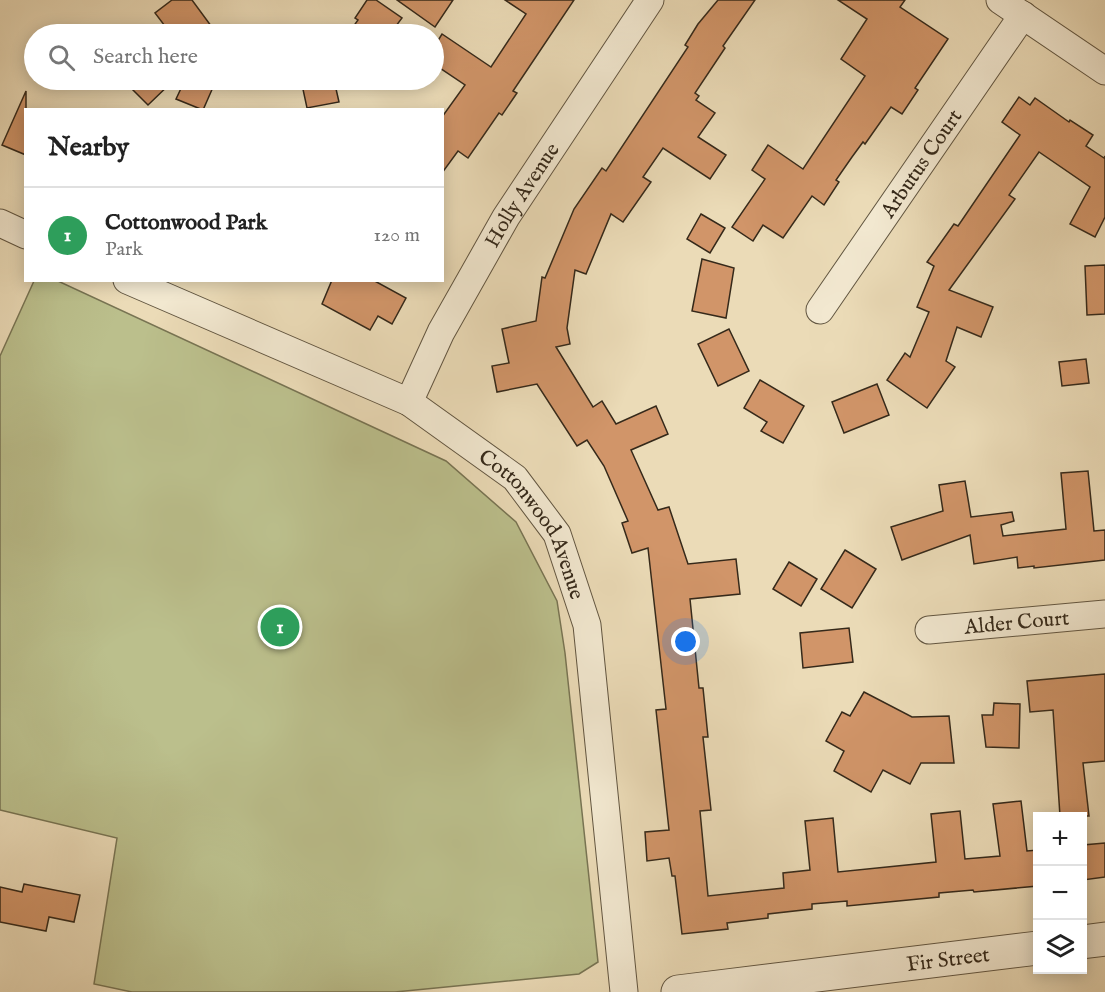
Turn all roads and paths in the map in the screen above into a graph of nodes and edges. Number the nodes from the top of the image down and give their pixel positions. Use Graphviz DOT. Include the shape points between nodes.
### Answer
graph roads {
  1 [pos="650,0"];
  2 [pos="1000,0"];
  3 [pos="1023,15"];
  4 [pos="1105,71"];
  5 [pos="0,224"];
  6 [pos="24,234"];
  7 [pos="132,282"];
  8 [pos="820,310"];
  9 [pos="409,402"];
  10 [pos="1105,614"];
  11 [pos="929,630"];
  12 [pos="1105,939"];
  13 [pos="1087,941"];
  14 [pos="1033,949"];
  15 [pos="624,992"];
  16 [pos="678,992"];
  1 -- 9 [label="street, Holly Avenue" via="506,217 441,332"];
  2 -- 3 [label="street"];
  3 -- 4 [label="street"];
  3 -- 8 [label="street, Arbutus Court"];
  5 -- 6 [label="street"];
  7 -- 9 [label="street, Cottonwood Avenue"];
  9 -- 15 [label="street, Cottonwood Avenue" via="515,478 557,534 587,625"];
  10 -- 11 [label="street, Alder Court"];
  12 -- 13 [label="street"];
  14 -- 16 [label="street, Fir Street"];
}
